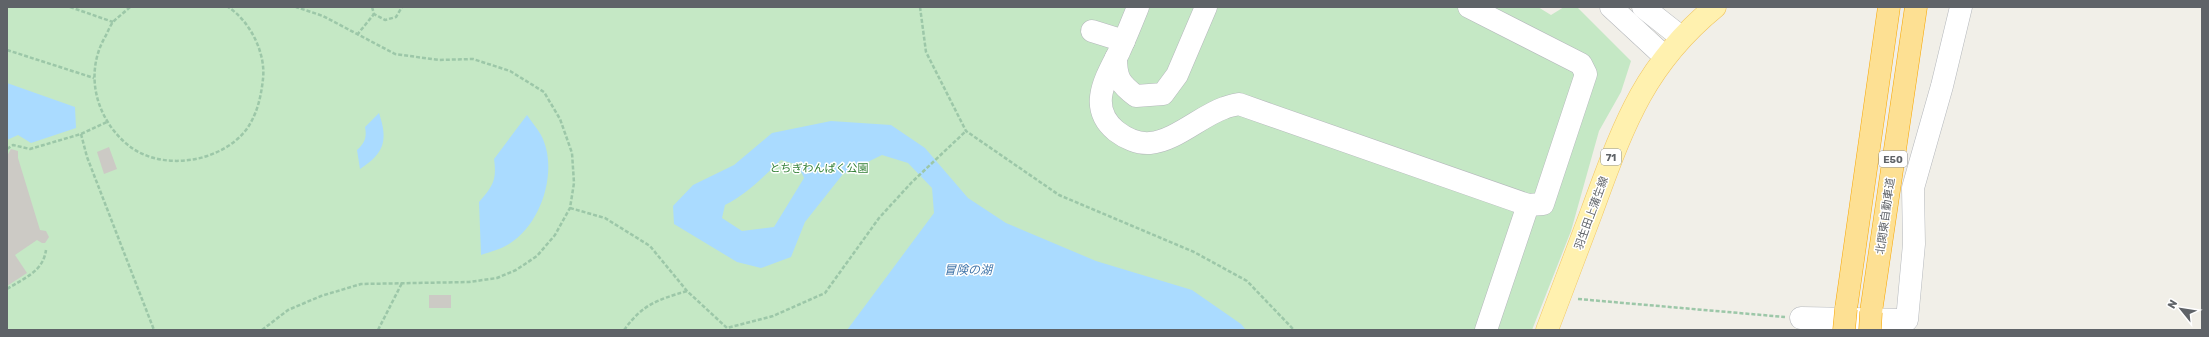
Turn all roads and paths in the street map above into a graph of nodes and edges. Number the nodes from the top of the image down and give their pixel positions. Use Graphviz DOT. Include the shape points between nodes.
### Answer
graph roads {
  1 [pos="70,7"];
  2 [pos="130,7"];
  3 [pos="228,7"];
  4 [pos="296,7"];
  5 [pos="372,7"];
  6 [pos="402,7"];
  7 [pos="920,7"];
  8 [pos="1138,7"];
  9 [pos="1206,7"];
  10 [pos="1469,7"];
  11 [pos="1611,7"];
  12 [pos="1643,7"];
  13 [pos="1715,7"];
  14 [pos="1890,7"];
  15 [pos="1916,7"];
  16 [pos="1961,7"];
  17 [pos="374,14"];
  18 [pos="113,22"];
  19 [pos="1092,31"];
  20 [pos="357,35"];
  21 [pos="1681,37"];
  22 [pos="1120,49"];
  23 [pos="7,50"];
  24 [pos="1665,57"];
  25 [pos="94,78"];
  26 [pos="107,122"];
  27 [pos="966,131"];
  28 [pos="81,134"];
  29 [pos="7,149"];
  30 [pos="1528,205"];
  31 [pos="570,208"];
  32 [pos="46,250"];
  33 [pos="402,283"];
  34 [pos="7,289"];
  35 [pos="687,291"];
  36 [pos="1559,297"];
  37 [pos="1801,318"];
  38 [pos="1845,320"];
  39 [pos="1870,321"];
  40 [pos="727,329"];
  41 [pos="154,330"];
  42 [pos="262,330"];
  43 [pos="378,330"];
  44 [pos="624,330"];
  45 [pos="1294,330"];
  46 [pos="1486,330"];
  47 [pos="1547,330"];
  1 -- 18 [label="path"];
  2 -- 18 [label="path"];
  3 -- 26 [label="path" via="237,12 256,38 264,70 261,102 246,130 221,151 190,161 158,159 129,146"];
  4 -- 20 [label="path" via="324,16"];
  5 -- 17 [label="path"];
  6 -- 17 [label="path" via="396,17 385,20"];
  7 -- 27 [label="path" via="926,52"];
  8 -- 22 [label="street"];
  9 -- 22 [label="street" via="1177,75 1163,94 1136,96 1122,86 1116,72"];
  10 -- 30 [label="street" via="1581,64 1586,74 1543,204"];
  11 -- 24 [label="street"];
  12 -- 21 [label="street"];
  13 -- 21 [label="main road, 羽生田上蒲生線 / 71"];
  14 -- 38 [label="highway, E50"];
  15 -- 39 [label="highway, 北関東自動車道 / E50"];
  16 -- 37 [label="street" via="1913,188 1914,244 1906,320"];
  17 -- 20 [label="path"];
  18 -- 25 [label="path" via="99,48"];
  19 -- 22 [label="street"];
  20 -- 31 [label="path" via="395,54 439,60 473,59 510,71 544,92 560,119 572,152 574,183"];
  21 -- 24 [label="main road, 羽生田上蒲生線 / 71"];
  22 -- 30 [label="street" via="1109,68 1101,92 1101,103 1110,126 1122,136 1135,141 1150,143 1164,139 1224,108 1239,104"];
  23 -- 25 [label="path"];
  24 -- 36 [label="main road, 羽生田上蒲生線 / 71" via="1646,84 1626,122"];
  25 -- 26 [label="path" via="97,101"];
  26 -- 28 [label="path"];
  27 -- 40 [label="path" via="912,182 879,218 825,293 773,316"];
  27 -- 45 [label="path" via="1059,195 1194,252 1247,281"];
  28 -- 29 [label="path" via="30,150 13,145"];
  28 -- 41 [label="path" via="87,158"];
  30 -- 46 [label="street"];
  31 -- 33 [label="path" via="555,235 542,251 516,270 497,278 469,282"];
  31 -- 35 [label="path" via="605,218 650,246"];
  32 -- 34 [label="path" via="44,261 38,269"];
  33 -- 42 [label="path" via="361,284 321,296 288,310"];
  33 -- 43 [label="path"];
  35 -- 40 [label="path"];
  35 -- 44 [label="path" via="652,302 632,319"];
  36 -- 37 [label="path"];
  36 -- 47 [label="main road, 羽生田上蒲生線 / 71"];
}
